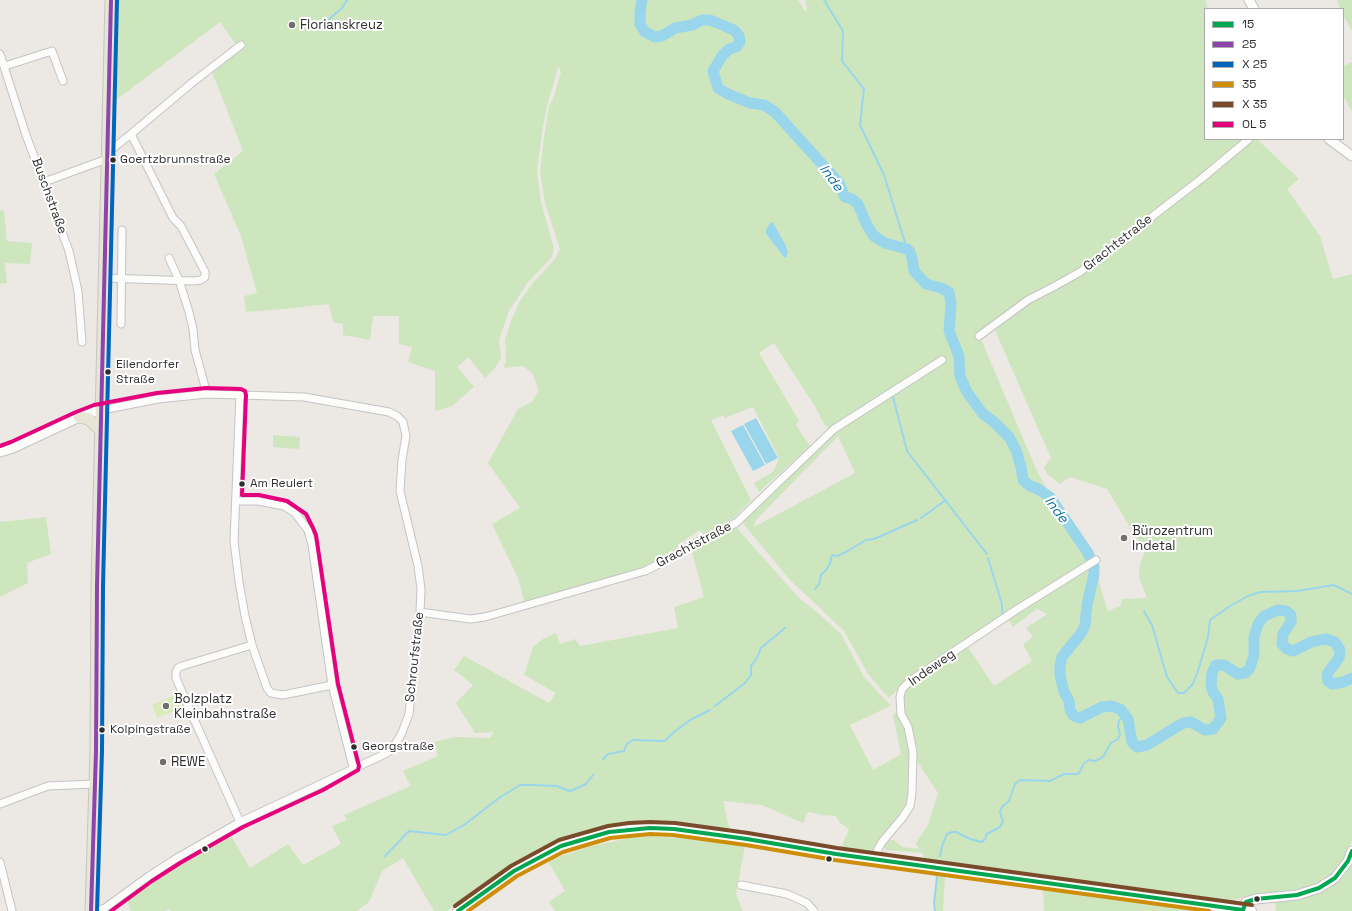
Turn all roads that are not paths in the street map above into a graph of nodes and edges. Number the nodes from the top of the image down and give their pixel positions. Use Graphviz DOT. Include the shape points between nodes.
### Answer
graph roads {
  1 [pos="110,0"];
  2 [pos="241,45"];
  3 [pos="0,54"];
  4 [pos="5,66"];
  5 [pos="63,81"];
  6 [pos="131,134"];
  7 [pos="1248,140"];
  8 [pos="1330,140"];
  9 [pos="107,154"];
  10 [pos="1352,156"];
  11 [pos="44,182"];
  12 [pos="122,230"];
  13 [pos="170,258"];
  14 [pos="105,278"];
  15 [pos="121,279"];
  16 [pos="179,280"];
  17 [pos="121,324"];
  18 [pos="979,336"];
  19 [pos="82,342"];
  20 [pos="942,360"];
  21 [pos="207,394"];
  22 [pos="240,395"];
  23 [pos="102,410"];
  24 [pos="79,417"];
  25 [pos="102,431"];
  26 [pos="0,452"];
  27 [pos="236,501"];
  28 [pos="1096,560"];
  29 [pos="420,612"];
  30 [pos="252,645"];
  31 [pos="332,685"];
  32 [pos="353,767"];
  33 [pos="94,784"];
  34 [pos="0,804"];
  35 [pos="240,822"];
  36 [pos="1352,851"];
  37 [pos="875,859"];
  38 [pos="0,862"];
  39 [pos="741,885"];
  40 [pos="1247,910"];
  41 [pos="12,911"];
  42 [pos="91,911"];
  43 [pos="458,911"];
  44 [pos="814,911"];
  1 -- 9 [label="main road"];
  2 -- 6 [label="street"];
  3 -- 4 [label="street, Buschstraße"];
  4 -- 5 [label="street" via="52,51"];
  4 -- 11 [label="street, Buschstraße" via="26,136"];
  6 -- 9 [label="street"];
  6 -- 16 [label="street" via="173,218 181,226 205,272 202,280"];
  7 -- 18 [label="street, Grachtstraße" via="1080,272 1028,300"];
  8 -- 10 [label="street"];
  9 -- 11 [label="street"];
  9 -- 14 [label="main road"];
  11 -- 19 [label="street, Buschstraße" via="74,272"];
  12 -- 15 [label="street"];
  13 -- 16 [label="street"];
  14 -- 15 [label="street"];
  14 -- 23 [label="main road"];
  15 -- 16 [label="street"];
  15 -- 17 [label="street"];
  16 -- 21 [label="street" via="189,312 195,350"];
  20 -- 29 [label="street, Grachtstraße" via="834,429 736,523 645,571 485,617 470,619"];
  21 -- 22 [label="street, Schroufstraße"];
  21 -- 23 [label="street, Schroufstraße" via="158,399"];
  22 -- 27 [label="street"];
  22 -- 29 [label="street, Schroufstraße" via="320,399 389,412 403,422 406,436 400,491 418,566"];
  23 -- 24 [label="street"];
  23 -- 25 [label="main road"];
  24 -- 25 [label="main road" via="89,419"];
  24 -- 26 [label="street" via="28,442"];
  25 -- 33 [label="main road"];
  27 -- 30 [label="street" via="234,541 244,616"];
  27 -- 31 [label="street" via="258,501 284,506 296,513 308,530"];
  28 -- 37 [label="street, Indeweg" via="910,681 902,690 901,714 908,727 913,752 912,794 904,818 882,842"];
  29 -- 32 [label="street, Schroufstraße" via="406,725 387,753"];
  30 -- 31 [label="street" via="271,693 283,695"];
  30 -- 35 [label="street" via="182,666 176,672 176,678"];
  31 -- 32 [label="street"];
  32 -- 35 [label="street, Schroufstraße"];
  33 -- 34 [label="street" via="48,786"];
  33 -- 42 [label="main road"];
  35 -- 42 [label="street, Schroufstraße" via="177,858 105,908"];
  36 -- 40 [label="street" via="1335,878 1319,888 1297,895 1246,902"];
  37 -- 40 [label="main road"];
  37 -- 43 [label="main road" via="674,829 630,829 589,837 561,846 514,871"];
  38 -- 41 [label="street"];
  39 -- 44 [label="street" via="787,894 807,903"];
}
